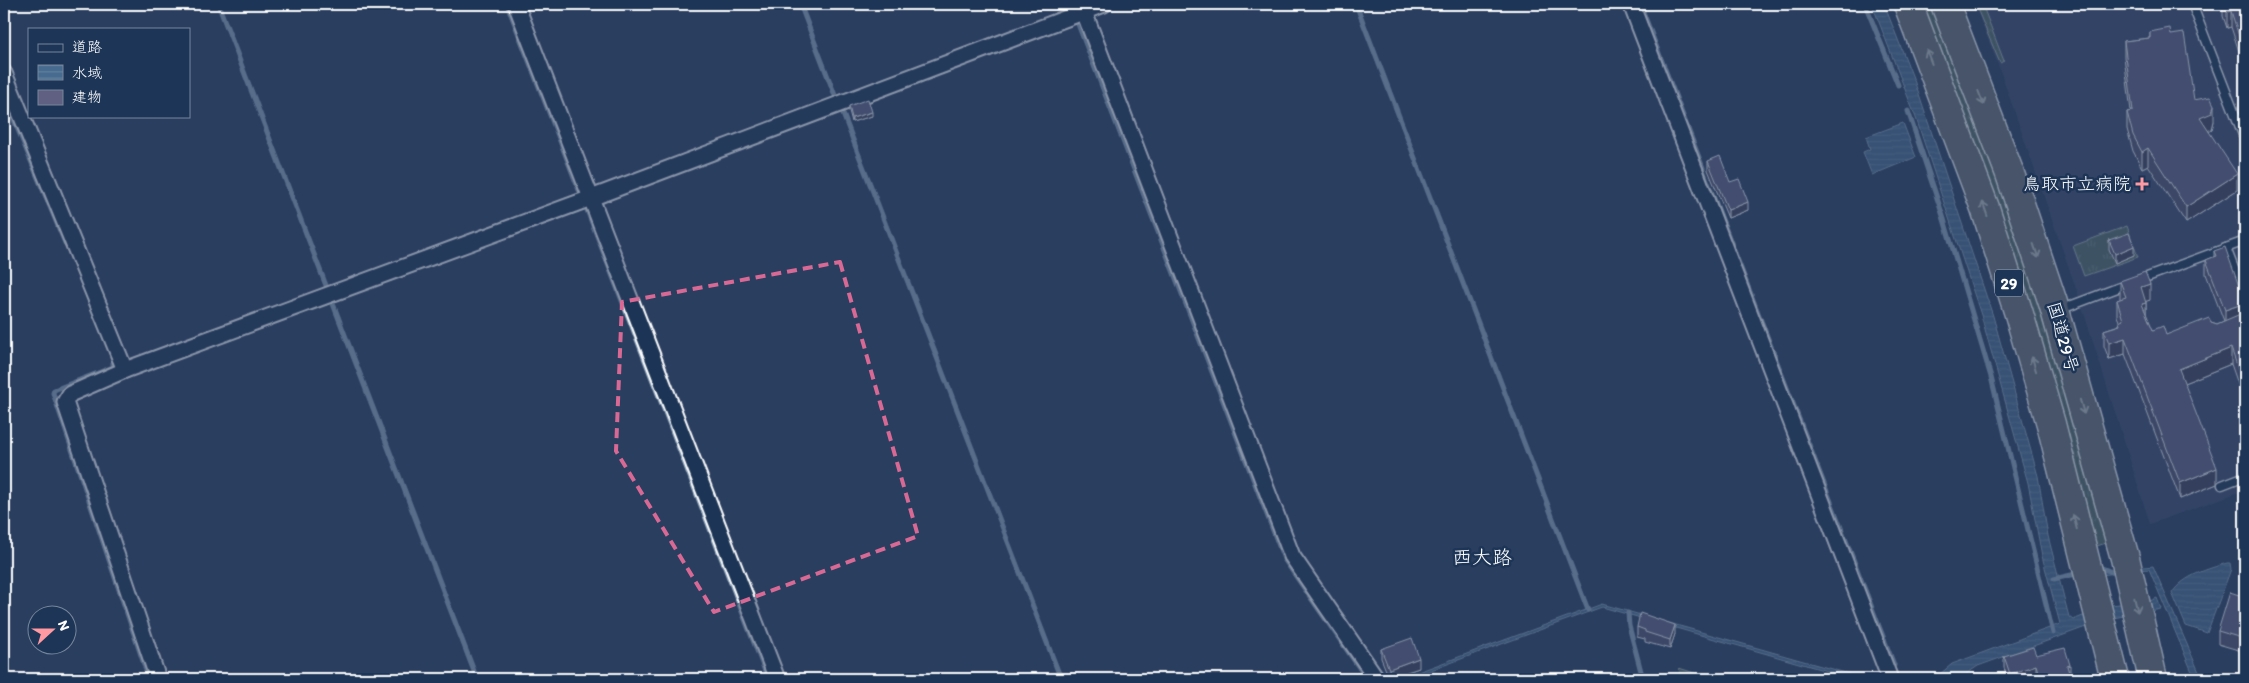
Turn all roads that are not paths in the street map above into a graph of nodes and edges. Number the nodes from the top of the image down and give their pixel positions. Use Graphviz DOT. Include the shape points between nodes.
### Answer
graph roads {
  1 [pos="516,4"];
  2 [pos="1104,4"];
  3 [pos="1631,4"];
  4 [pos="1908,4"];
  5 [pos="1945,4"];
  6 [pos="2192,4"];
  7 [pos="1082,8"];
  8 [pos="4,73"];
  9 [pos="2245,140"];
  10 [pos="590,198"];
  11 [pos="2245,243"];
  12 [pos="2226,248"];
  13 [pos="2245,297"];
  14 [pos="2056,311"];
  15 [pos="126,370"];
  16 [pos="2245,476"];
  17 [pos="2222,485"];
  18 [pos="158,679"];
  19 [pos="777,679"];
  20 [pos="1378,679"];
  21 [pos="1890,679"];
  22 [pos="2115,679"];
  23 [pos="2153,679"];
  1 -- 10 [label="street"];
  2 -- 7 [label="street"];
  3 -- 21 [label="street"];
  22 -- 4 [label="highway, 国道29号 / 29, one-way" via="2051,424 2016,305 1985,208"];
  5 -- 14 [label="highway, 国道29号 / 29, one-way" via="2010,174"];
  6 -- 9 [label="lane"];
  7 -- 10 [label="street"];
  7 -- 20 [label="street" via="1292,556"];
  8 -- 15 [label="street"];
  10 -- 15 [label="street"];
  10 -- 19 [label="street"];
  11 -- 12 [label="lane"];
  12 -- 13 [label="lane"];
  12 -- 14 [label="lane"];
  14 -- 23 [label="highway, 国道29号 / 29, one-way" via="2125,558"];
  15 -- 18 [label="street" via="70,394 65,402"];
  16 -- 17 [label="lane"];
}
